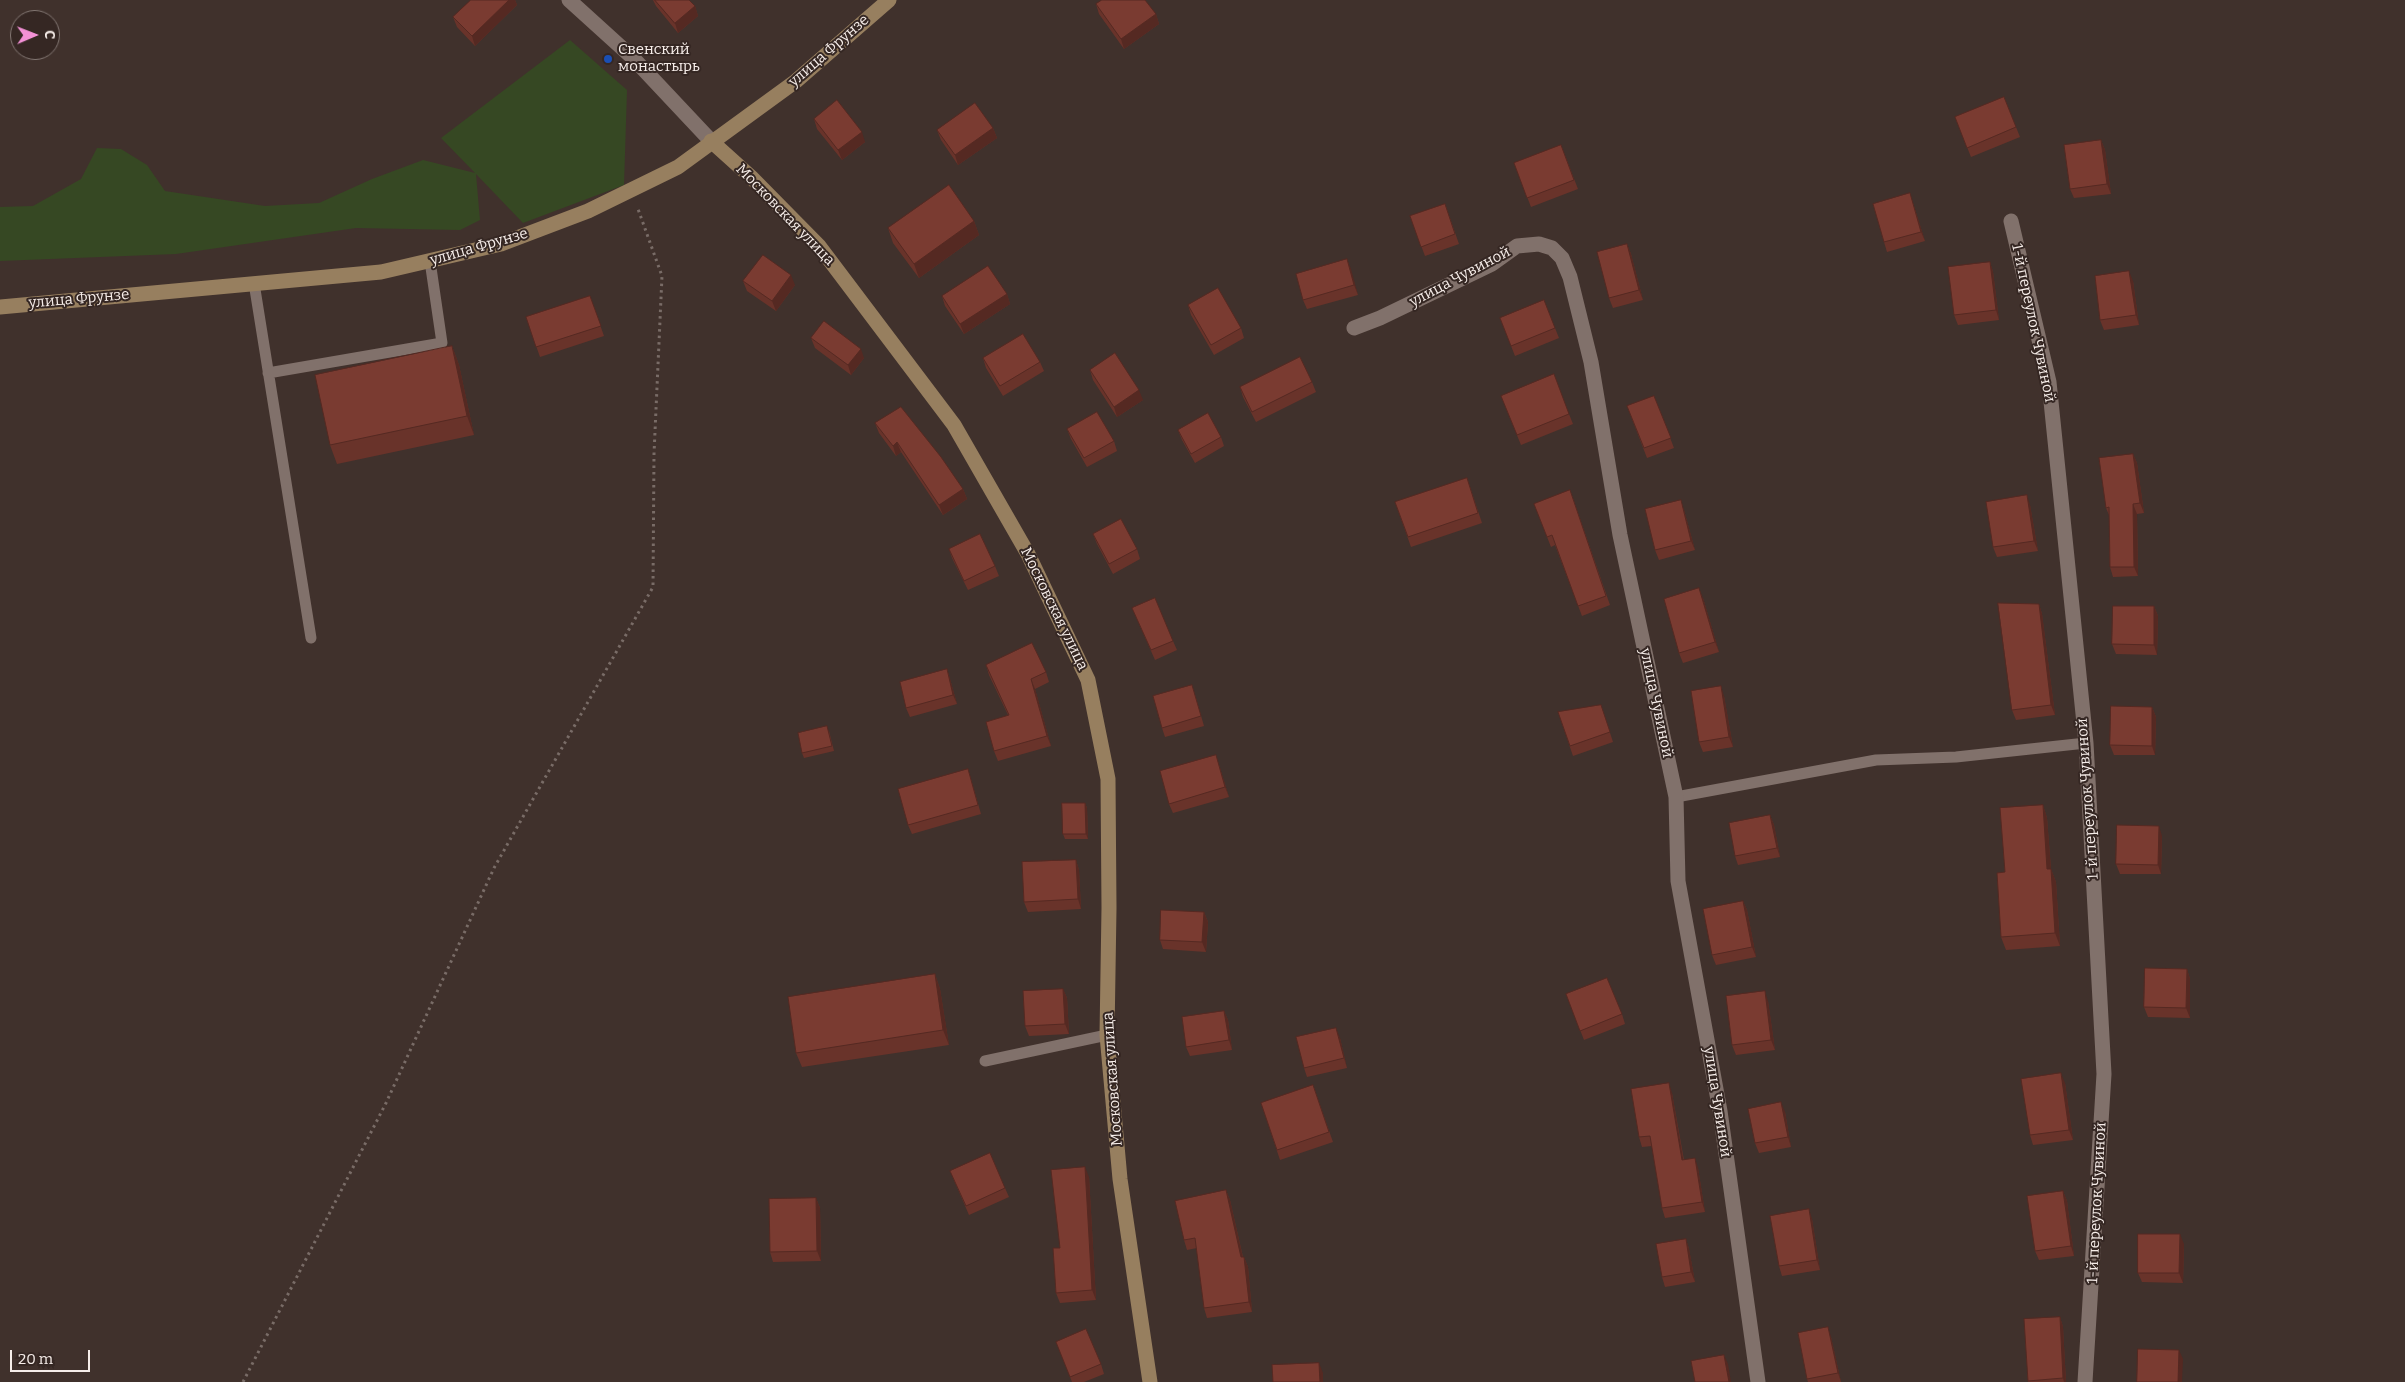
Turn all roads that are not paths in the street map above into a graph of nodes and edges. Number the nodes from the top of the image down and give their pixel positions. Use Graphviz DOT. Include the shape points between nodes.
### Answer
graph roads {
  1 [pos="569,0"];
  2 [pos="889,0"];
  3 [pos="711,141"];
  4 [pos="2011,222"];
  5 [pos="430,261"];
  6 [pos="254,283"];
  7 [pos="0,306"];
  8 [pos="1354,328"];
  9 [pos="268,373"];
  10 [pos="311,638"];
  11 [pos="2086,743"];
  12 [pos="1676,797"];
  13 [pos="1107,1035"];
  14 [pos="985,1061"];
  15 [pos="1150,1382"];
  16 [pos="1758,1382"];
  17 [pos="2085,1382"];
  1 -- 3 [label="street, Московская улица" via="633,58"];
  2 -- 3 [label="street, улица Фрунзе" via="796,81"];
  3 -- 5 [label="street, улица Фрунзе" via="678,167 588,211 501,244"];
  3 -- 13 [label="street, Московская улица" via="819,246 954,424 1028,554 1088,680 1108,779 1110,908"];
  4 -- 11 [label="street, 1-й переулок Чувиной" via="2049,382"];
  5 -- 6 [label="street, улица Фрунзе" via="381,272"];
  5 -- 9 [label="lane" via="442,343"];
  6 -- 7 [label="street, улица Фрунзе"];
  6 -- 9 [label="lane"];
  8 -- 12 [label="street, улица Чувиной" via="1492,264 1517,246 1539,244 1552,248 1562,258 1570,277 1591,362 1620,535"];
  9 -- 10 [label="lane"];
  11 -- 12 [label="lane" via="1956,757 1876,760"];
  11 -- 17 [label="street, 1-й переулок Чувиной" via="2104,1074"];
  12 -- 16 [label="street, улица Чувиной" via="1678,882 1720,1111"];
  13 -- 14 [label="lane"];
  13 -- 15 [label="street, Московская улица" via="1120,1179"];
}
